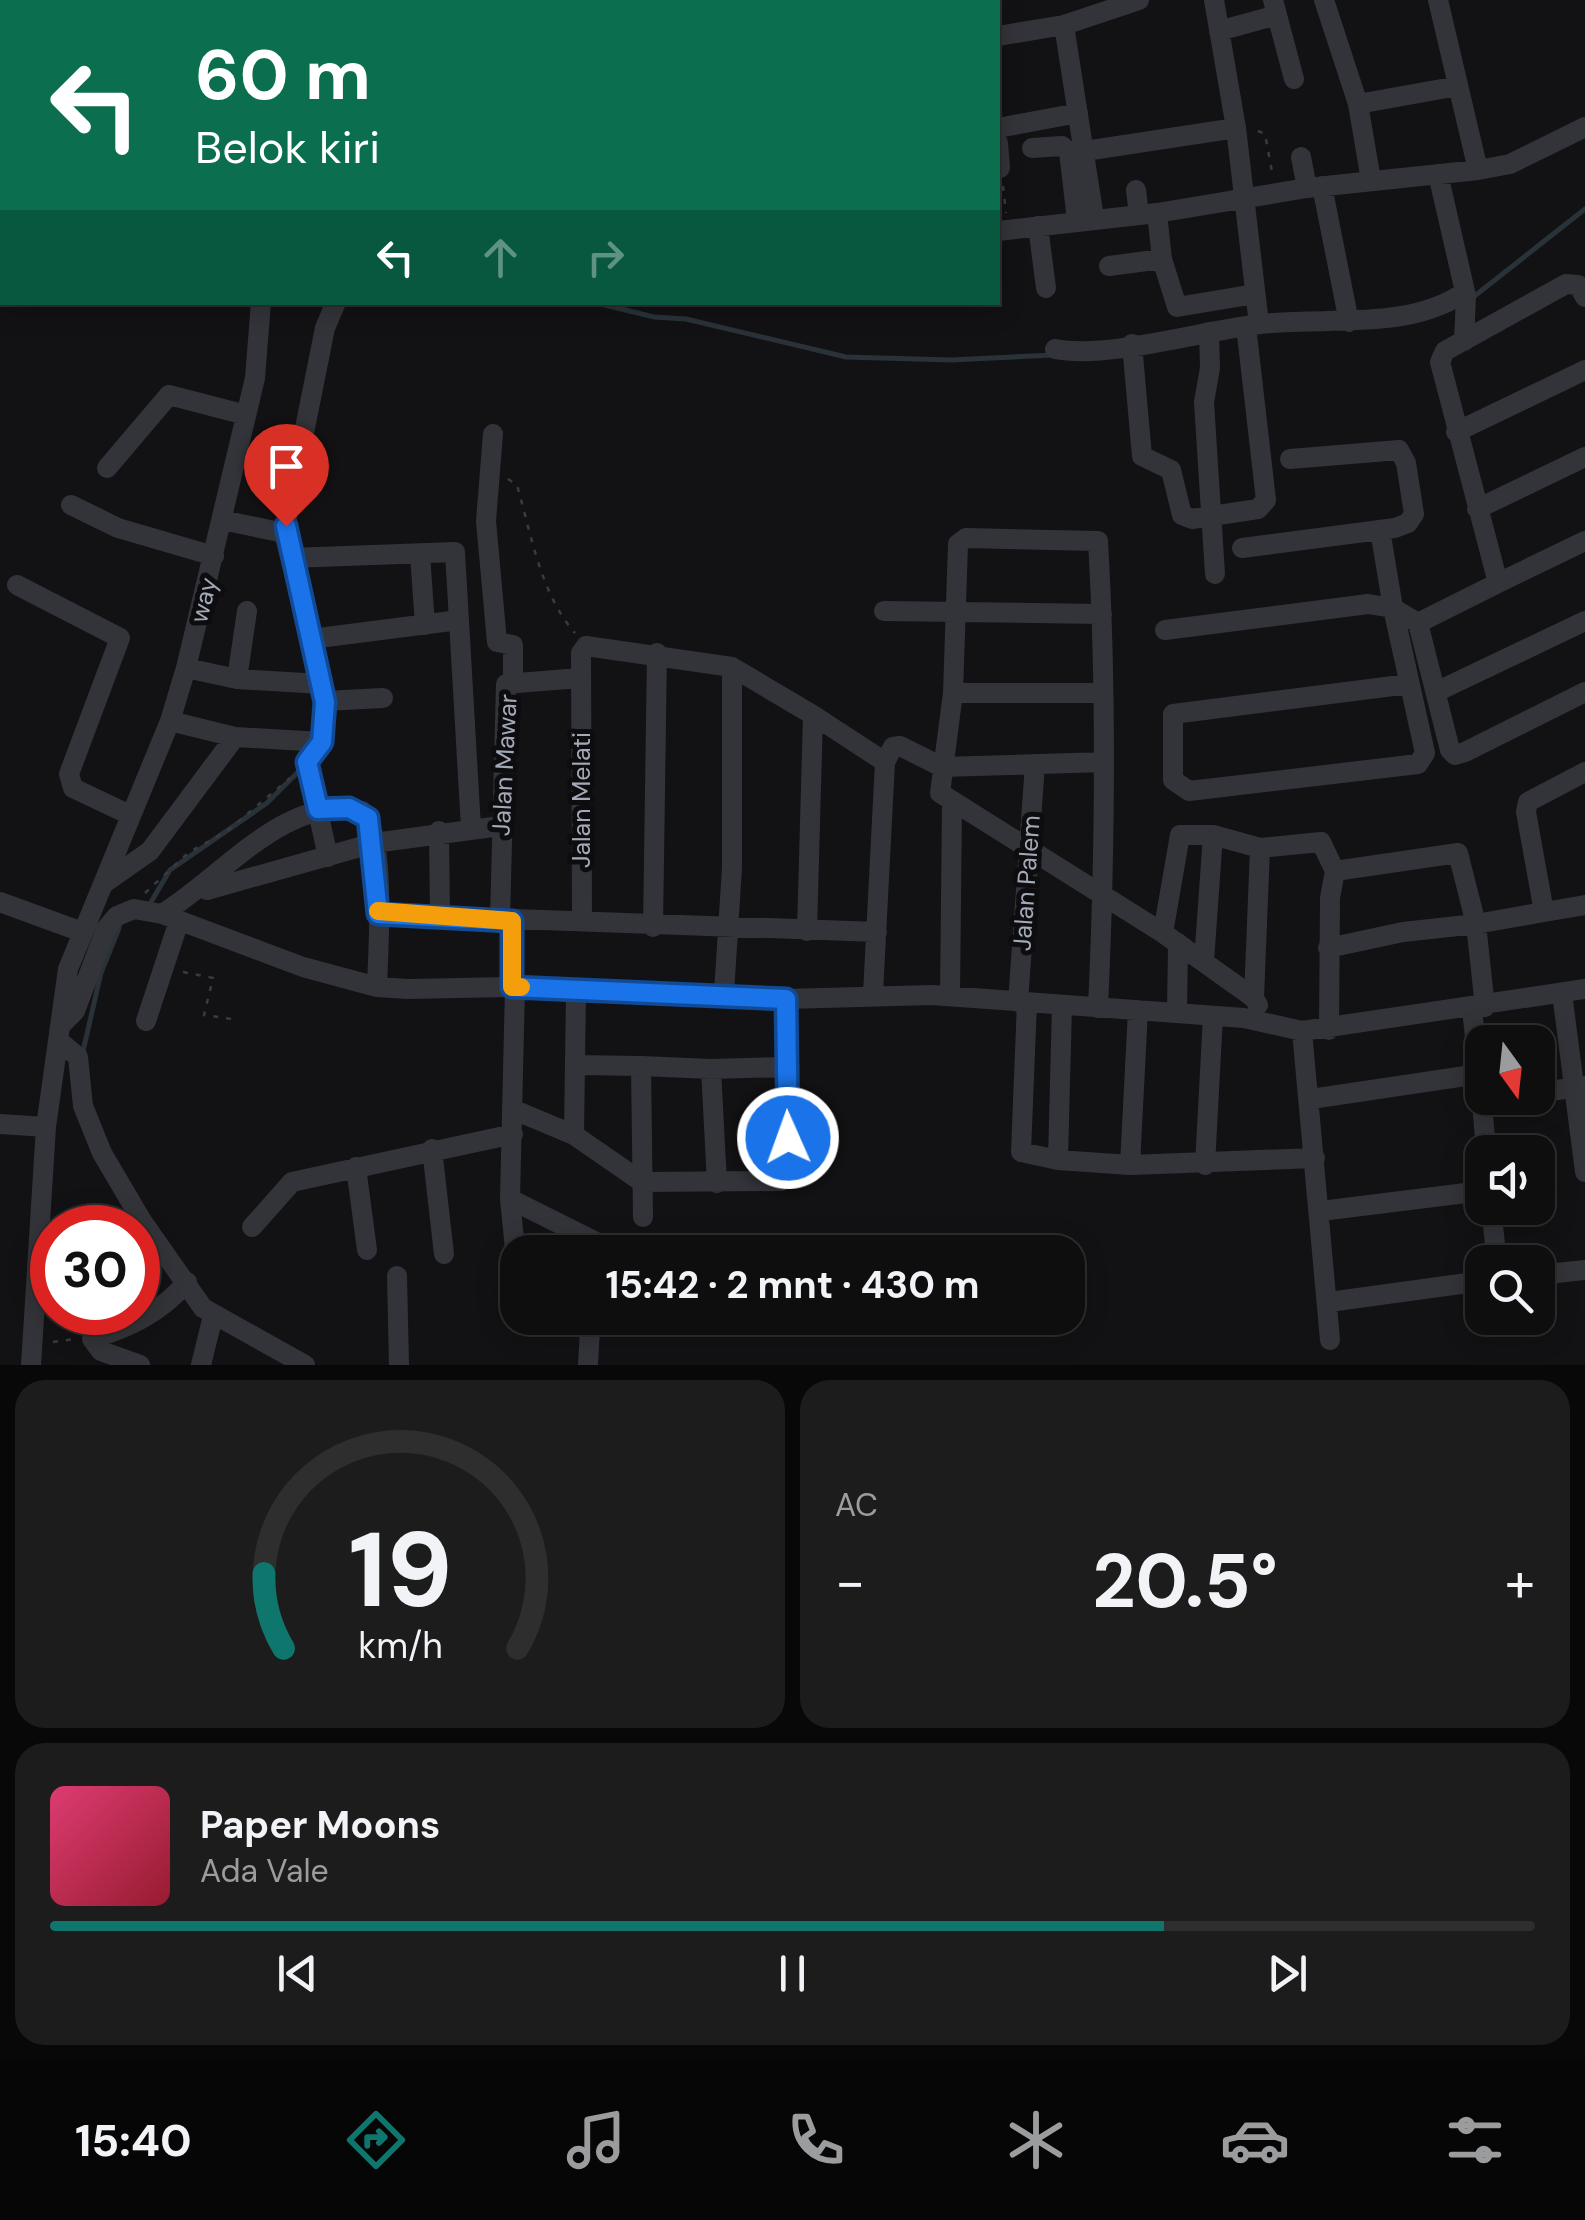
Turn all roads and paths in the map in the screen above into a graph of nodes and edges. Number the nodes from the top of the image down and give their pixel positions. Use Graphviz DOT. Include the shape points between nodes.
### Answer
graph roads {
  1 [pos="1139,0"];
  2 [pos="1214,0"];
  3 [pos="1324,0"];
  4 [pos="1438,0"];
  5 [pos="1275,8"];
  6 [pos="1084,10"];
  7 [pos="1064,25"];
  8 [pos="1219,31"];
  9 [pos="1000,36"];
  10 [pos="1294,78"];
  11 [pos="1458,86"];
  12 [pos="1358,104"];
  13 [pos="1078,112"];
  14 [pos="1585,127"];
  15 [pos="1000,128"];
  16 [pos="1236,128"];
  17 [pos="1032,148"];
  18 [pos="1085,151"];
  19 [pos="1301,157"];
  20 [pos="1000,168"];
  21 [pos="1478,170"];
  22 [pos="1438,174"];
  23 [pos="1371,180"];
  24 [pos="1314,187"];
  25 [pos="1136,190"];
  26 [pos="1276,193"];
  27 [pos="1243,198"];
  28 [pos="1148,214"];
  29 [pos="1085,219"];
  30 [pos="1038,226"];
  31 [pos="1003,230"];
  32 [pos="1162,259"];
  33 [pos="1109,266"];
  34 [pos="1046,288"];
  35 [pos="1255,294"];
  36 [pos="1585,297"];
  37 [pos="1466,298"];
  38 [pos="260,305"];
  39 [pos="335,305"];
  40 [pos="1349,322"];
  41 [pos="1252,325"];
  42 [pos="1210,332"];
  43 [pos="1464,340"];
  44 [pos="1132,344"];
  45 [pos="1055,349"];
  46 [pos="1585,370"];
  47 [pos="246,415"];
  48 [pos="1456,432"];
  49 [pos="493,434"];
  50 [pos="1585,457"];
  51 [pos="1290,458"];
  52 [pos="107,468"];
  53 [pos="488,485"];
  54 [pos="71,505"];
  55 [pos="1477,509"];
  56 [pos="1214,516"];
  57 [pos="222,520"];
  58 [pos="1380,530"];
  59 [pos="284,533"];
  60 [pos="1585,541"];
  61 [pos="1242,548"];
  62 [pos="420,554"];
  63 [pos="214,556"];
  64 [pos="290,558"];
  65 [pos="1215,574"];
  66 [pos="1498,583"];
  67 [pos="17,584"];
  68 [pos="1393,608"];
  69 [pos="247,611"];
  70 [pos="884,611"];
  71 [pos="956,612"];
  72 [pos="1102,614"];
  73 [pos="459,620"];
  74 [pos="1585,621"];
  75 [pos="1418,623"];
  76 [pos="425,625"];
  77 [pos="1164,630"];
  78 [pos="311,638"];
  79 [pos="586,646"];
  80 [pos="657,653"];
  81 [pos="732,666"];
  82 [pos="186,668"];
  83 [pos="580,678"];
  84 [pos="237,679"];
  85 [pos="513,681"];
  86 [pos="1410,684"];
  87 [pos="1436,692"];
  88 [pos="1585,692"];
  89 [pos="323,693"];
  90 [pos="953,693"];
  91 [pos="1103,693"];
  92 [pos="383,698"];
  93 [pos="813,715"];
  94 [pos="170,721"];
  95 [pos="236,736"];
  96 [pos="322,742"];
  97 [pos="307,762"];
  98 [pos="885,762"];
  99 [pos="1104,762"];
  100 [pos="1035,764"];
  101 [pos="942,767"];
  102 [pos="1585,772"];
  103 [pos="952,804"];
  104 [pos="318,809"];
  105 [pos="130,815"];
  106 [pos="500,826"];
  107 [pos="471,828"];
  108 [pos="439,831"];
  109 [pos="1213,835"];
  110 [pos="374,843"];
  111 [pos="1260,848"];
  112 [pos="1028,850"];
  113 [pos="328,858"];
  114 [pos="1335,871"];
  115 [pos="101,886"];
  116 [pos="196,893"];
  117 [pos="142,895"];
  118 [pos="1103,899"];
  119 [pos="0,902"];
  120 [pos="1585,905"];
  121 [pos="1544,912"];
  122 [pos="378,914"];
  123 [pos="170,917"];
  124 [pos="440,917"];
  125 [pos="506,921"];
  126 [pos="582,922"];
  127 [pos="1476,924"];
  128 [pos="653,927"];
  129 [pos="729,929"];
  130 [pos="807,931"];
  131 [pos="82,932"];
  132 [pos="876,932"];
  133 [pos="1171,938"];
  134 [pos="1328,948"];
  135 [pos="1204,960"];
  136 [pos="164,968"];
  137 [pos="377,987"];
  138 [pos="514,987"];
  139 [pos="1585,989"];
  140 [pos="576,990"];
  141 [pos="724,993"];
  142 [pos="1562,993"];
  143 [pos="873,994"];
  144 [pos="950,996"];
  145 [pos="1254,998"];
  146 [pos="786,999"];
  147 [pos="1022,1002"];
  148 [pos="1062,1005"];
  149 [pos="1098,1008"];
  150 [pos="1478,1008"];
  151 [pos="1138,1010"];
  152 [pos="1177,1014"];
  153 [pos="1212,1016"];
  154 [pos="239,1020"];
  155 [pos="1268,1021"];
  156 [pos="146,1022"];
  157 [pos="1478,1025"];
  158 [pos="1329,1030"];
  159 [pos="1302,1031"];
  160 [pos="60,1033"];
  161 [pos="577,1065"];
  162 [pos="641,1066"];
  163 [pos="785,1067"];
  164 [pos="711,1069"];
  165 [pos="1465,1076"];
  166 [pos="1579,1087"];
  167 [pos="1311,1099"];
  168 [pos="512,1109"];
  169 [pos="0,1124"];
  170 [pos="46,1128"];
  171 [pos="513,1134"];
  172 [pos="574,1134"];
  173 [pos="432,1149"];
  174 [pos="1315,1158"];
  175 [pos="1058,1160"];
  176 [pos="1130,1165"];
  177 [pos="1205,1165"];
  178 [pos="356,1167"];
  179 [pos="1585,1172"];
  180 [pos="642,1182"];
  181 [pos="717,1182"];
  182 [pos="1465,1192"];
  183 [pos="510,1200"];
  184 [pos="41,1205"];
  185 [pos="132,1205"];
  186 [pos="1321,1211"];
  187 [pos="644,1217"];
  188 [pos="252,1227"];
  189 [pos="514,1235"];
  190 [pos="581,1235"];
  191 [pos="160,1245"];
  192 [pos="367,1250"];
  193 [pos="444,1254"];
  194 [pos="1585,1270"];
  195 [pos="1555,1273"];
  196 [pos="397,1276"];
  197 [pos="187,1282"];
  198 [pos="1465,1283"];
  199 [pos="1329,1302"];
  200 [pos="212,1316"];
  201 [pos="584,1335"];
  202 [pos="92,1338"];
  203 [pos="1330,1340"];
  204 [pos="31,1355"];
  205 [pos="140,1365"];
  206 [pos="201,1365"];
  207 [pos="305,1365"];
  208 [pos="404,1365"];
  209 [pos="588,1365"];
  1 -- 6 [label="street"];
  2 -- 8 [label="street"];
  3 -- 12 [label="street"];
  4 -- 11 [label="street"];
  5 -- 8 [label="street"];
  5 -- 10 [label="street"];
  6 -- 7 [label="street"];
  7 -- 9 [label="street"];
  7 -- 13 [label="street"];
  8 -- 16 [label="street"];
  11 -- 12 [label="street"];
  11 -- 21 [label="street"];
  12 -- 23 [label="street"];
  13 -- 15 [label="street"];
  13 -- 18 [label="street"];
  14 -- 21 [label="street" via="1510,164"];
  16 -- 18 [label="street"];
  16 -- 26 [label="path" via="1265,134"];
  16 -- 27 [label="street"];
  17 -- 29 [label="street" via="1062,146 1069,152"];
  18 -- 29 [label="street"];
  19 -- 24 [label="street"];
  20 -- 31 [label="path"];
  21 -- 22 [label="street"];
  22 -- 23 [label="street"];
  22 -- 37 [label="street"];
  23 -- 24 [label="street"];
  24 -- 26 [label="street"];
  24 -- 40 [label="street"];
  25 -- 28 [label="street"];
  26 -- 27 [label="street"];
  27 -- 28 [label="street"];
  27 -- 35 [label="street"];
  28 -- 29 [label="street"];
  28 -- 32 [label="street"];
  29 -- 30 [label="street"];
  30 -- 31 [label="street"];
  30 -- 34 [label="street"];
  32 -- 33 [label="street"];
  32 -- 35 [label="street" via="1177,307"];
  35 -- 41 [label="street"];
  36 -- 43 [label="street" via="1578,284 1566,284"];
  37 -- 40 [label="street"];
  37 -- 43 [label="street"];
  38 -- 47 [label="street, way"];
  39 -- 59 [label="street"];
  40 -- 41 [label="street"];
  41 -- 42 [label="street"];
  41 -- 56 [label="street" via="1266,500 1258,509"];
  42 -- 44 [label="street"];
  42 -- 56 [label="street" via="1204,396"];
  43 -- 48 [label="street" via="1440,362"];
  44 -- 45 [label="street"];
  44 -- 56 [label="street" via="1143,459 1171,470 1182,515"];
  46 -- 48 [label="street"];
  47 -- 52 [label="street" via="169,395"];
  47 -- 57 [label="street, way"];
  48 -- 55 [label="street"];
  49 -- 53 [label="street"];
  50 -- 55 [label="street"];
  51 -- 58 [label="street" via="1399,450 1414,514 1408,524"];
  53 -- 79 [label="path" via="507,479 517,485 564,621"];
  53 -- 85 [label="street" via="498,642 513,645"];
  54 -- 63 [label="street" via="118,528"];
  55 -- 66 [label="street"];
  56 -- 65 [label="street"];
  57 -- 59 [label="street"];
  57 -- 63 [label="street, way"];
  58 -- 61 [label="street"];
  58 -- 68 [label="street"];
  59 -- 64 [label="street"];
  60 -- 66 [label="street"];
  62 -- 64 [label="street"];
  62 -- 73 [label="street" via="456,552"];
  62 -- 76 [label="street"];
  63 -- 82 [label="street, way"];
  64 -- 78 [label="street"];
  66 -- 75 [label="street"];
  67 -- 105 [label="street" via="120,638 69,774 73,788"];
  68 -- 75 [label="street"];
  68 -- 77 [label="street" via="1368,604"];
  68 -- 86 [label="street"];
  69 -- 84 [label="street"];
  70 -- 71 [label="street"];
  71 -- 72 [label="street"];
  71 -- 72 [label="street" via="961,540 1096,538"];
  71 -- 90 [label="street"];
  72 -- 91 [label="street"];
  73 -- 76 [label="street"];
  73 -- 107 [label="street"];
  74 -- 87 [label="street"];
  75 -- 87 [label="street"];
  76 -- 78 [label="street"];
  78 -- 89 [label="street"];
  79 -- 80 [label="street"];
  79 -- 83 [label="street, Jalan Melati"];
  80 -- 81 [label="street"];
  80 -- 128 [label="street"];
  81 -- 93 [label="street"];
  81 -- 129 [label="street"];
  82 -- 84 [label="street"];
  82 -- 94 [label="street, way"];
  83 -- 85 [label="street, Jalan Mawar"];
  83 -- 126 [label="street, Jalan Melati"];
  84 -- 89 [label="street"];
  85 -- 106 [label="street, Jalan Mawar" via="506,686"];
  86 -- 86 [label="street" via="1425,754 1418,764 1189,792 1174,780 1172,714"];
  87 -- 88 [label="street" via="1455,755"];
  89 -- 92 [label="street"];
  89 -- 96 [label="street"];
  90 -- 91 [label="street"];
  90 -- 101 [label="street"];
  91 -- 99 [label="street"];
  93 -- 98 [label="street"];
  93 -- 130 [label="street"];
  94 -- 95 [label="street"];
  94 -- 105 [label="street, way"];
  95 -- 96 [label="street"];
  95 -- 115 [label="street" via="150,851"];
  96 -- 97 [label="street"];
  97 -- 104 [label="street"];
  97 -- 117 [label="path" via="266,802 188,853"];
  98 -- 101 [label="street" via="900,746"];
  98 -- 132 [label="street"];
  99 -- 100 [label="street"];
  99 -- 118 [label="street"];
  100 -- 101 [label="street"];
  100 -- 112 [label="street, Jalan Palem"];
  101 -- 103 [label="street" via="939,790"];
  102 -- 121 [label="street" via="1526,808"];
  103 -- 112 [label="street"];
  103 -- 144 [label="street"];
  104 -- 110 [label="street" via="362,811"];
  104 -- 113 [label="street"];
  104 -- 116 [label="street" via="290,818"];
  105 -- 115 [label="street, way"];
  106 -- 107 [label="street"];
  106 -- 125 [label="street, Jalan Mawar"];
  107 -- 108 [label="street"];
  108 -- 110 [label="street"];
  108 -- 124 [label="street"];
  109 -- 111 [label="street"];
  109 -- 133 [label="street" via="1186,832 1177,838"];
  109 -- 135 [label="street"];
  110 -- 113 [label="street"];
  110 -- 122 [label="street"];
  111 -- 114 [label="street" via="1319,842"];
  111 -- 145 [label="street"];
  112 -- 118 [label="street"];
  112 -- 147 [label="street, Jalan Palem"];
  113 -- 116 [label="street"];
  114 -- 127 [label="street" via="1460,845"];
  114 -- 134 [label="street"];
  115 -- 131 [label="street, way"];
  116 -- 123 [label="street"];
  118 -- 133 [label="street"];
  118 -- 149 [label="street"];
  119 -- 131 [label="street"];
  120 -- 121 [label="street"];
  121 -- 127 [label="street"];
  122 -- 124 [label="street"];
  122 -- 137 [label="street"];
  123 -- 136 [label="street"];
  123 -- 137 [label="street"];
  123 -- 160 [label="street" via="134,909 117,916"];
  124 -- 125 [label="street"];
  125 -- 126 [label="street"];
  125 -- 138 [label="street, Jalan Mawar"];
  126 -- 128 [label="street"];
  127 -- 134 [label="street"];
  127 -- 150 [label="street"];
  128 -- 129 [label="street"];
  129 -- 130 [label="street"];
  129 -- 141 [label="street"];
  130 -- 132 [label="street"];
  131 -- 160 [label="street, way" via="68,969"];
  132 -- 143 [label="street"];
  133 -- 135 [label="street"];
  133 -- 152 [label="street"];
  134 -- 158 [label="street"];
  135 -- 145 [label="street"];
  136 -- 154 [label="path" via="213,978 204,1015"];
  136 -- 156 [label="street"];
  137 -- 138 [label="street"];
  138 -- 140 [label="street"];
  138 -- 168 [label="street, Jalan Mawar"];
  139 -- 142 [label="street"];
  140 -- 141 [label="street"];
  140 -- 161 [label="street"];
  141 -- 146 [label="street"];
  142 -- 150 [label="street"];
  142 -- 166 [label="street"];
  143 -- 144 [label="street"];
  143 -- 146 [label="street"];
  144 -- 147 [label="street"];
  145 -- 155 [label="street"];
  146 -- 163 [label="street"];
  147 -- 148 [label="street"];
  147 -- 175 [label="street, Jalan Palem" via="1021,1152"];
  148 -- 149 [label="street"];
  148 -- 175 [label="street"];
  149 -- 151 [label="street"];
  150 -- 157 [label="street"];
  150 -- 158 [label="street"];
  151 -- 152 [label="street"];
  151 -- 176 [label="street"];
  152 -- 153 [label="street"];
  153 -- 155 [label="street"];
  153 -- 177 [label="street"];
  155 -- 159 [label="street"];
  158 -- 159 [label="street"];
  159 -- 167 [label="street"];
  160 -- 170 [label="street, way"];
  160 -- 185 [label="street" via="78,1056 87,1118"];
  161 -- 162 [label="street"];
  161 -- 172 [label="street"];
  162 -- 164 [label="street"];
  162 -- 180 [label="street"];
  163 -- 164 [label="street"];
  163 -- 181 [label="street" via="789,1174 781,1181"];
  164 -- 181 [label="street"];
  165 -- 167 [label="street"];
  166 -- 179 [label="street"];
  167 -- 174 [label="street"];
  168 -- 171 [label="street, Jalan Mawar"];
  168 -- 172 [label="street"];
  169 -- 170 [label="street"];
  170 -- 184 [label="street, way"];
  171 -- 173 [label="street"];
  171 -- 183 [label="street, Jalan Mawar"];
  172 -- 180 [label="street"];
  173 -- 178 [label="street"];
  173 -- 193 [label="street"];
  174 -- 177 [label="street"];
  174 -- 186 [label="street"];
  175 -- 176 [label="street"];
  176 -- 177 [label="street"];
  178 -- 188 [label="street" via="292,1182"];
  178 -- 192 [label="street"];
  180 -- 181 [label="street"];
  180 -- 187 [label="street"];
  182 -- 186 [label="street"];
  183 -- 189 [label="street, Jalan Mawar"];
  183 -- 190 [label="street"];
  186 -- 199 [label="street"];
  191 -- 197 [label="street"];
  194 -- 195 [label="street"];
  196 -- 208 [label="street"];
  197 -- 200 [label="street"];
  197 -- 202 [label="street" via="133,1326"];
  198 -- 199 [label="street"];
  199 -- 203 [label="street"];
  200 -- 206 [label="street"];
  200 -- 207 [label="street"];
  201 -- 209 [label="street"];
  202 -- 204 [label="path"];
  202 -- 205 [label="street" via="101,1351"];
}
